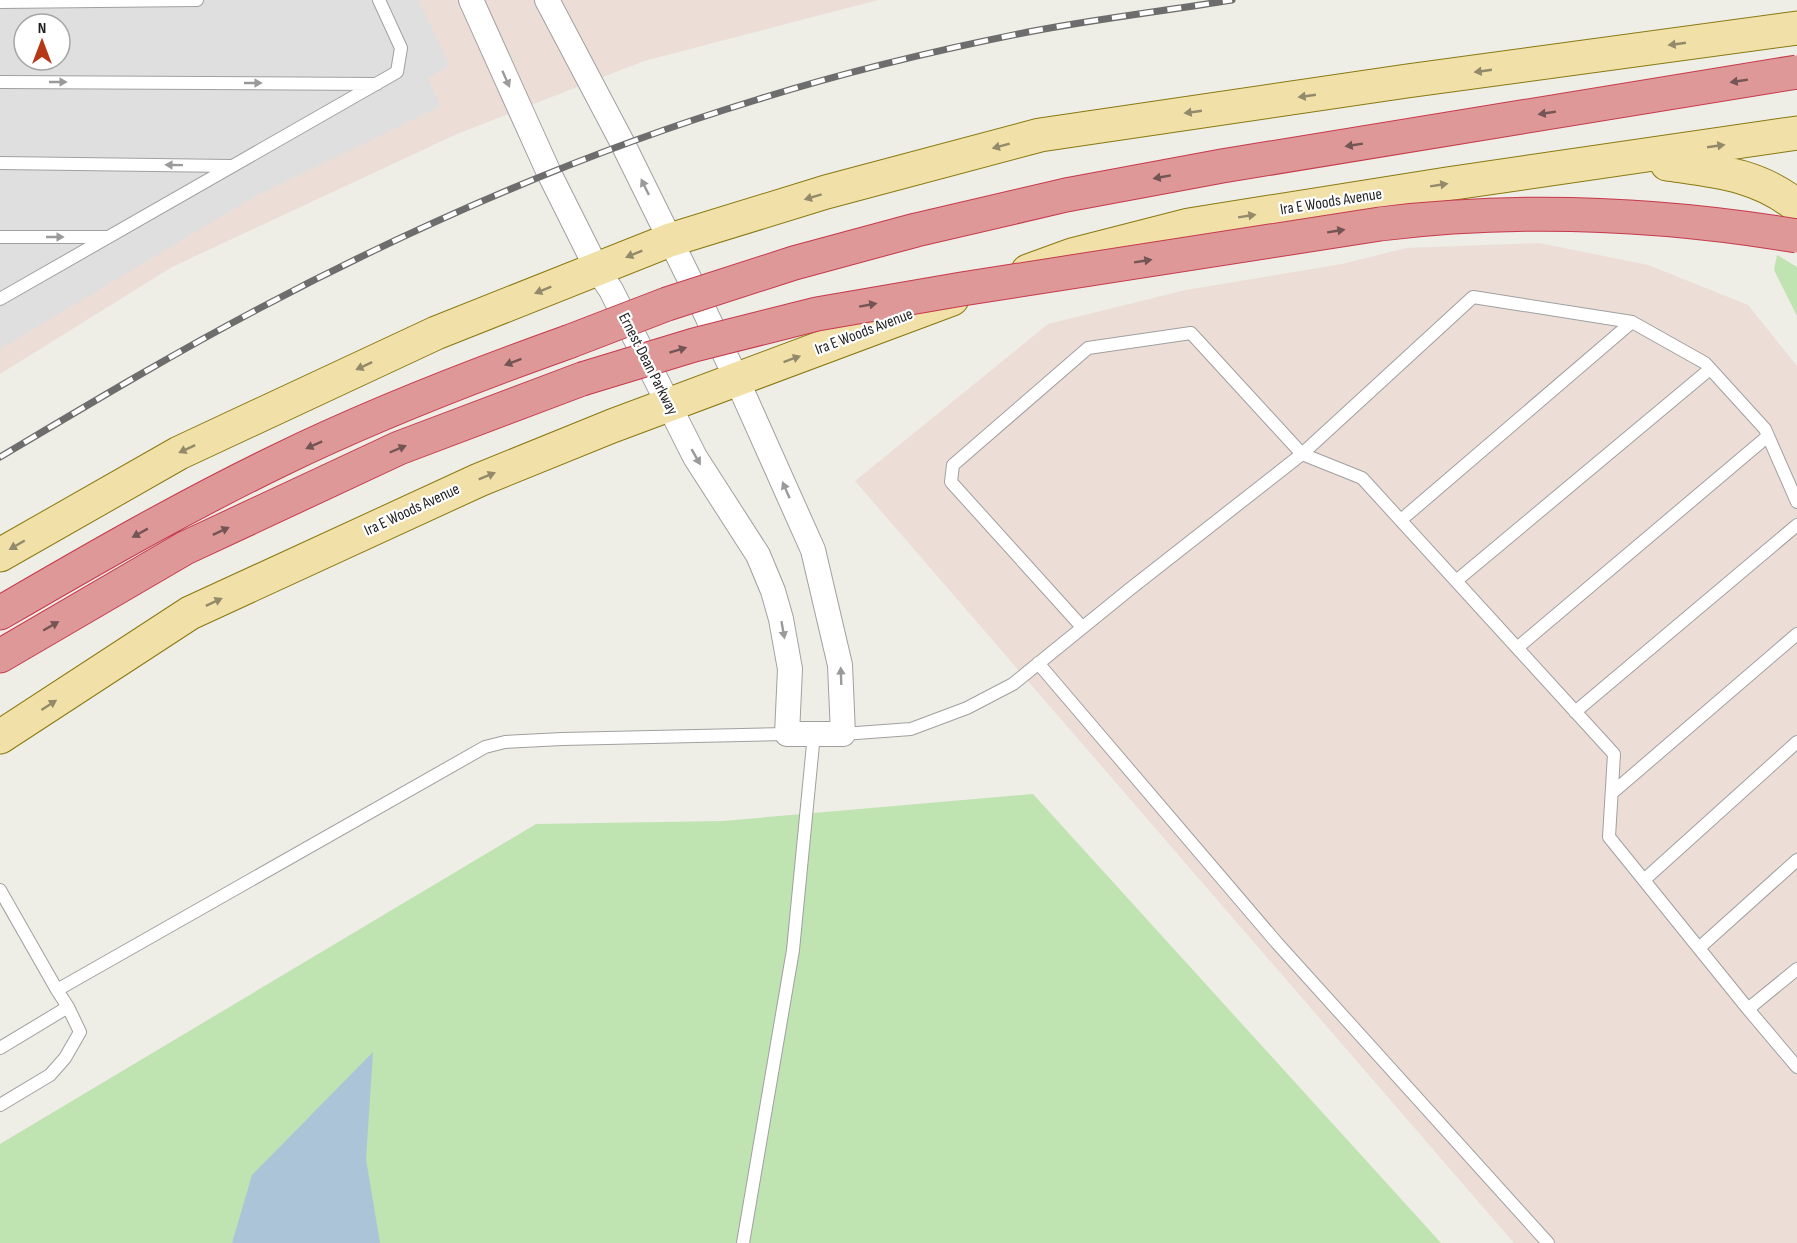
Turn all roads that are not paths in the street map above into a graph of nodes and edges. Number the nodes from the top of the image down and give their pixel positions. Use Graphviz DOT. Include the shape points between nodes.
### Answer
graph roads {
  1 [pos="197,0"];
  2 [pos="379,0"];
  3 [pos="471,0"];
  4 [pos="548,0"];
  5 [pos="0,2"];
  6 [pos="1797,28"];
  7 [pos="1797,72"];
  8 [pos="0,82"];
  9 [pos="377,84"];
  10 [pos="1797,133"];
  11 [pos="1629,158"];
  12 [pos="0,163"];
  13 [pos="232,166"];
  14 [pos="1797,206"];
  15 [pos="1797,236"];
  16 [pos="0,237"];
  17 [pos="109,237"];
  18 [pos="670,240"];
  19 [pos="597,269"];
  20 [pos="0,299"];
  21 [pos="1632,322"];
  22 [pos="1710,369"];
  23 [pos="738,380"];
  24 [pos="669,405"];
  25 [pos="1768,436"];
  26 [pos="1302,454"];
  27 [pos="1797,502"];
  28 [pos="1401,520"];
  29 [pos="1797,525"];
  30 [pos="0,555"];
  31 [pos="1456,581"];
  32 [pos="0,613"];
  33 [pos="1082,627"];
  34 [pos="1797,634"];
  35 [pos="1517,648"];
  36 [pos="0,656"];
  37 [pos="1038,663"];
  38 [pos="1575,712"];
  39 [pos="787,734"];
  40 [pos="814,734"];
  41 [pos="843,734"];
  42 [pos="0,737"];
  43 [pos="1797,742"];
  44 [pos="1612,793"];
  45 [pos="1797,860"];
  46 [pos="1644,880"];
  47 [pos="0,890"];
  48 [pos="1699,948"];
  49 [pos="1797,969"];
  50 [pos="57,990"];
  51 [pos="68,1007"];
  52 [pos="1748,1010"];
  53 [pos="0,1048"];
  54 [pos="1797,1067"];
  55 [pos="0,1105"];
  56 [pos="743,1243"];
  57 [pos="1548,1243"];
  1 -- 5 [label="lane"];
  2 -- 9 [label="lane" via="401,48 397,72"];
  3 -- 19 [label="street, Ernest Dean Parkway, one-way"];
  18 -- 4 [label="street, one-way"];
  6 -- 18 [label="main road, one-way" via="1040,135 826,192"];
  7 -- 32 [label="highway, one-way, bridge" via="1212,168 1056,198 794,263 667,304 414,401 280,460 186,507"];
  8 -- 9 [label="lane, one-way"];
  9 -- 13 [label="lane"];
  11 -- 10 [label="main road, Ira E Woods Avenue, one-way"];
  11 -- 14 [label="main road" via="1749,179 1779,192"];
  23 -- 11 [label="main road, Ira E Woods Avenue, one-way" via="1072,255 1189,225"];
  13 -- 12 [label="lane, one-way"];
  13 -- 17 [label="lane"];
  36 -- 15 [label="highway, one-way, bridge" via="185,548 399,448 582,379 817,314 1430,218 1527,213 1582,215"];
  16 -- 17 [label="lane, one-way"];
  17 -- 20 [label="lane"];
  18 -- 19 [label="main road, one-way"];
  18 -- 23 [label="street"];
  19 -- 24 [label="street, Ernest Dean Parkway"];
  19 -- 30 [label="main road, one-way" via="436,333 179,453"];
  21 -- 22 [label="lane"];
  21 -- 26 [label="lane" via="1473,297"];
  21 -- 28 [label="lane"];
  22 -- 25 [label="lane"];
  22 -- 31 [label="lane"];
  23 -- 24 [label="main road, Ira E Woods Avenue"];
  41 -- 23 [label="street, one-way" via="840,665 813,550"];
  24 -- 39 [label="street, Ernest Dean Parkway, one-way" via="695,457 758,555 773,591 790,669"];
  42 -- 24 [label="main road, Ira E Woods Avenue, one-way" via="190,613 479,480"];
  25 -- 27 [label="lane"];
  25 -- 35 [label="lane"];
  26 -- 28 [label="lane" via="1362,478"];
  26 -- 33 [label="lane"];
  26 -- 33 [label="lane" via="1191,333 1088,348 953,465 951,482"];
  28 -- 31 [label="lane"];
  29 -- 38 [label="lane"];
  31 -- 35 [label="lane"];
  33 -- 37 [label="lane"];
  34 -- 44 [label="lane"];
  35 -- 38 [label="lane"];
  37 -- 41 [label="lane" via="1013,684 910,729"];
  37 -- 57 [label="lane" via="1277,943"];
  38 -- 44 [label="lane" via="1614,754"];
  39 -- 40 [label="street"];
  39 -- 50 [label="lane" via="539,740 485,747"];
  40 -- 41 [label="street"];
  40 -- 56 [label="lane" via="794,950"];
  43 -- 46 [label="lane"];
  44 -- 46 [label="lane" via="1609,837"];
  45 -- 48 [label="lane"];
  46 -- 48 [label="lane"];
  47 -- 50 [label="lane"];
  48 -- 52 [label="lane"];
  49 -- 52 [label="lane"];
  50 -- 51 [label="lane"];
  51 -- 53 [label="lane"];
  51 -- 55 [label="lane" via="80,1032 65,1058 50,1075"];
  52 -- 54 [label="lane"];
}
